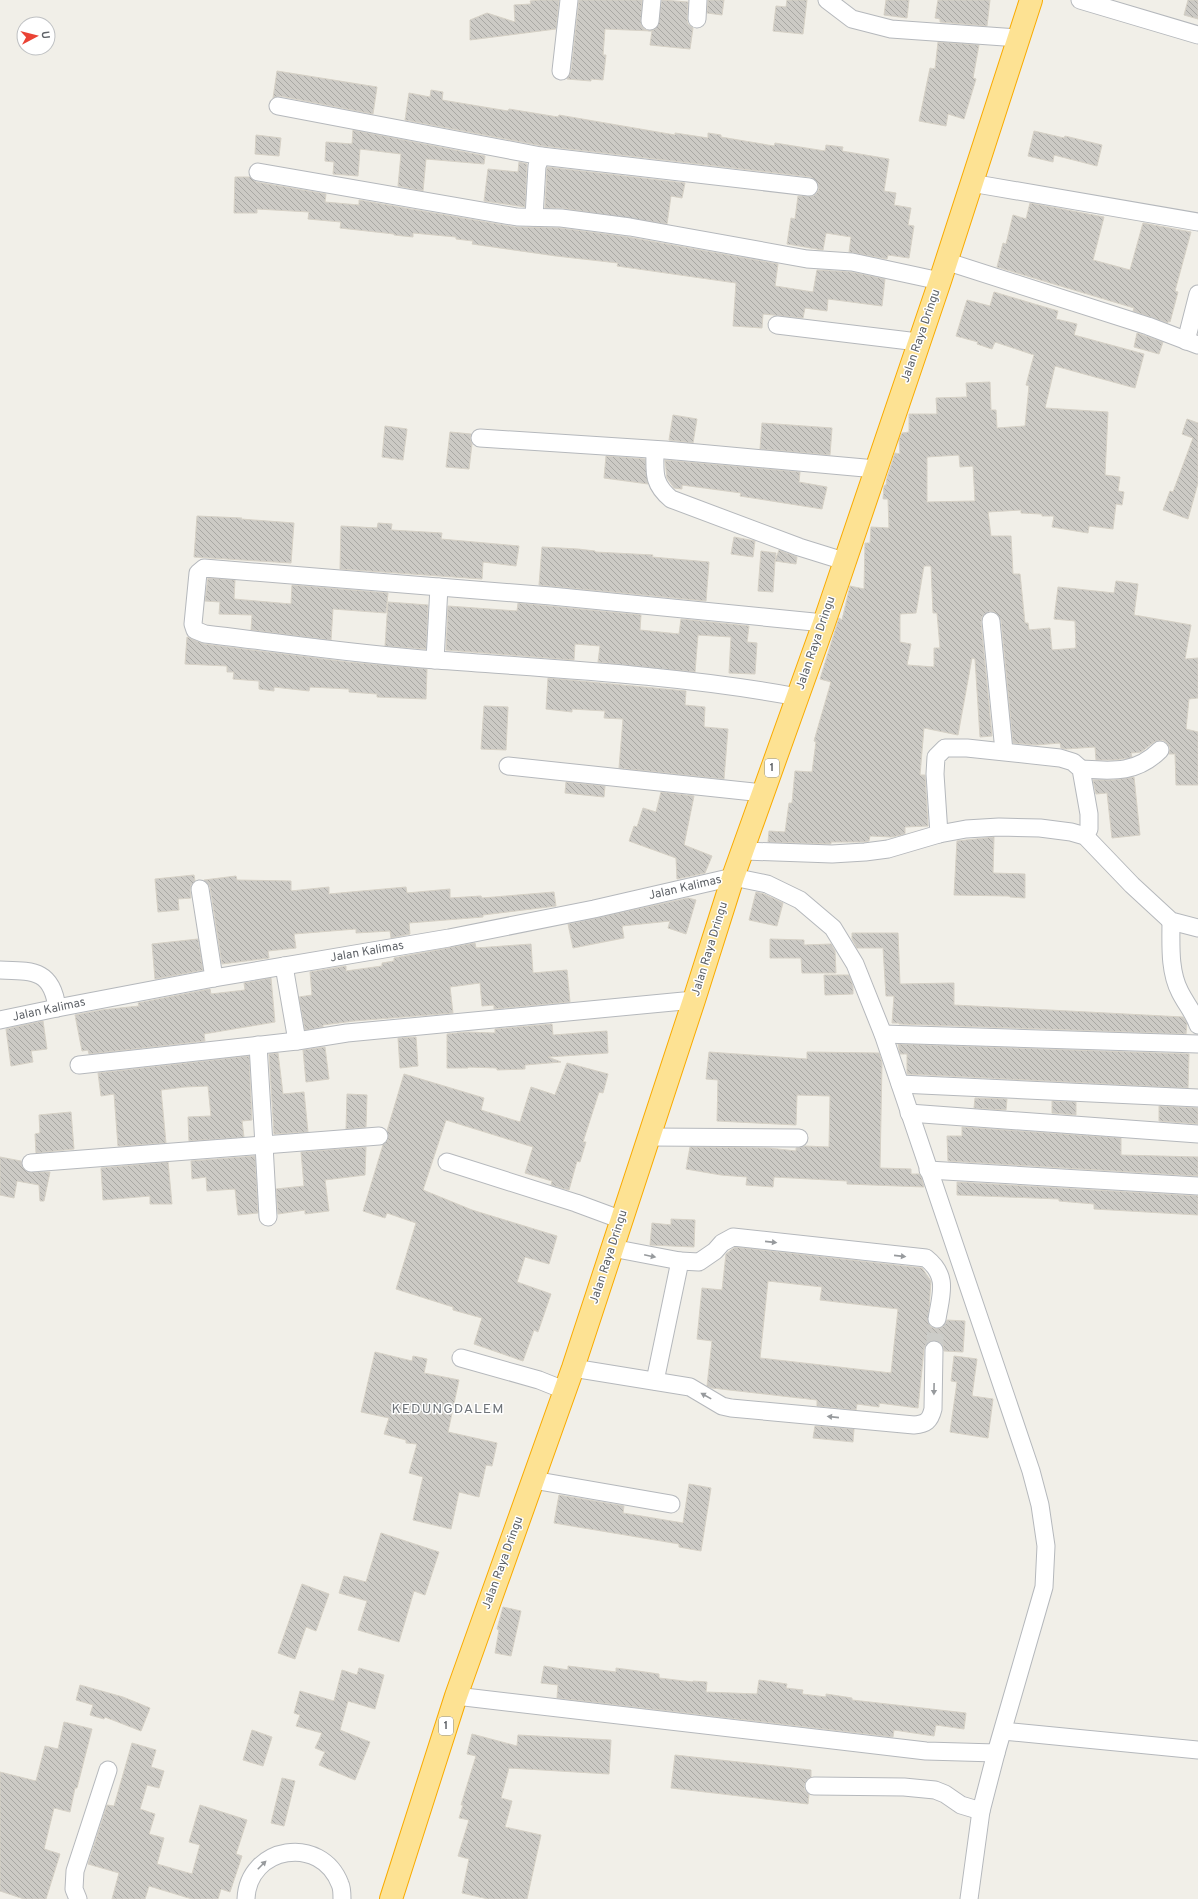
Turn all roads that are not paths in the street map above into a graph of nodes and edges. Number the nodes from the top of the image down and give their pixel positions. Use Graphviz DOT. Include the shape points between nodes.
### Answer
graph roads {
  1 [pos="569,0"];
  2 [pos="652,0"];
  3 [pos="698,0"];
  4 [pos="828,0"];
  5 [pos="1032,0"];
  6 [pos="1080,0"];
  7 [pos="697,19"];
  8 [pos="650,21"];
  9 [pos="1198,35"];
  10 [pos="1019,38"];
  11 [pos="561,71"];
  12 [pos="278,106"];
  13 [pos="541,156"];
  14 [pos="258,172"];
  15 [pos="971,183"];
  16 [pos="809,187"];
  17 [pos="534,217"];
  18 [pos="1198,222"];
  19 [pos="943,271"];
  20 [pos="1198,294"];
  21 [pos="777,324"];
  22 [pos="918,342"];
  23 [pos="1192,343"];
  24 [pos="480,438"];
  25 [pos="655,450"];
  26 [pos="876,469"];
  27 [pos="844,561"];
  28 [pos="439,587"];
  29 [pos="991,621"];
  30 [pos="824,624"];
  31 [pos="435,660"];
  32 [pos="798,697"];
  33 [pos="1160,750"];
  34 [pos="1004,751"];
  35 [pos="508,766"];
  36 [pos="1081,769"];
  37 [pos="763,793"];
  38 [pos="939,834"];
  39 [pos="1085,836"];
  40 [pos="744,851"];
  41 [pos="733,877"];
  42 [pos="200,888"];
  43 [pos="1171,921"];
  44 [pos="1198,928"];
  45 [pos="284,966"];
  46 [pos="0,970"];
  47 [pos="214,978"];
  48 [pos="54,996"];
  49 [pos="694,1000"];
  50 [pos="0,1020"];
  51 [pos="1198,1025"];
  52 [pos="884,1034"];
  53 [pos="297,1041"];
  54 [pos="1198,1044"];
  55 [pos="258,1045"];
  56 [pos="79,1065"];
  57 [pos="900,1084"];
  58 [pos="1198,1098"];
  59 [pos="910,1113"];
  60 [pos="1198,1134"];
  61 [pos="379,1136"];
  62 [pos="649,1137"];
  63 [pos="799,1138"];
  64 [pos="264,1145"];
  65 [pos="447,1162"];
  66 [pos="31,1163"];
  67 [pos="928,1170"];
  68 [pos="1198,1186"];
  69 [pos="268,1217"];
  70 [pos="622,1220"];
  71 [pos="612,1248"];
  72 [pos="680,1261"];
  73 [pos="937,1319"];
  74 [pos="934,1350"];
  75 [pos="461,1358"];
  76 [pos="573,1368"];
  77 [pos="655,1381"];
  78 [pos="564,1390"];
  79 [pos="532,1480"];
  80 [pos="671,1504"];
  81 [pos="456,1696"];
  82 [pos="1003,1731"];
  83 [pos="1198,1750"];
  84 [pos="996,1753"];
  85 [pos="108,1770"];
  86 [pos="814,1786"];
  87 [pos="981,1811"];
  88 [pos="78,1899"];
  89 [pos="246,1899"];
  90 [pos="342,1899"];
  91 [pos="391,1899"];
  92 [pos="969,1899"];
  1 -- 11 [label="street"];
  2 -- 8 [label="street"];
  3 -- 7 [label="street"];
  4 -- 10 [label="street" via="852,19 892,29"];
  5 -- 10 [label="highway, Jalan Raya Dringu / 1"];
  6 -- 9 [label="street"];
  10 -- 15 [label="highway, Jalan Raya Dringu / 1"];
  12 -- 13 [label="street"];
  13 -- 16 [label="street"];
  13 -- 17 [label="street" via="537,166"];
  14 -- 17 [label="street" via="516,217"];
  15 -- 18 [label="street"];
  15 -- 19 [label="highway, Jalan Raya Dringu / 1"];
  17 -- 19 [label="street" via="630,227 807,258"];
  19 -- 22 [label="highway, Jalan Raya Dringu / 1"];
  19 -- 23 [label="street" via="1140,324"];
  20 -- 23 [label="street"];
  21 -- 22 [label="street"];
  22 -- 26 [label="highway, Jalan Raya Dringu / 1"];
  24 -- 25 [label="street"];
  25 -- 26 [label="street"];
  25 -- 27 [label="street" via="657,482 661,491 671,499 799,548"];
  26 -- 27 [label="highway, Jalan Raya Dringu / 1"];
  27 -- 30 [label="highway, Jalan Raya Dringu / 1"];
  28 -- 30 [label="street"];
  28 -- 31 [label="street"];
  28 -- 31 [label="street" via="204,568 198,573 193,624 195,630 205,634"];
  29 -- 34 [label="street"];
  30 -- 32 [label="highway, Jalan Raya Dringu / 1"];
  31 -- 32 [label="street" via="595,671"];
  32 -- 37 [label="highway, Jalan Raya Dringu / 1"];
  33 -- 36 [label="street" via="1146,762 1128,769"];
  34 -- 36 [label="street" via="1060,758 1073,762"];
  34 -- 38 [label="street" via="945,748 938,754 935,774"];
  35 -- 37 [label="street"];
  36 -- 39 [label="street" via="1089,829"];
  37 -- 40 [label="highway, Jalan Raya Dringu / 1"];
  38 -- 39 [label="street" via="999,827 1040,828"];
  38 -- 40 [label="street" via="888,849 865,852 832,854"];
  39 -- 43 [label="street"];
  40 -- 41 [label="highway, Jalan Raya Dringu / 1"];
  41 -- 45 [label="street, Jalan Kalimas" via="456,937"];
  41 -- 49 [label="highway, Jalan Raya Dringu / 1"];
  41 -- 52 [label="street" via="767,884 800,900 833,928 855,964"];
  42 -- 47 [label="street"];
  43 -- 44 [label="street"];
  43 -- 51 [label="street" via="1174,975 1180,992 1194,1012"];
  45 -- 47 [label="street, Jalan Kalimas"];
  45 -- 53 [label="street"];
  46 -- 48 [label="street" via="31,971 42,975"];
  47 -- 48 [label="street, Jalan Kalimas"];
  48 -- 50 [label="street, Jalan Kalimas"];
  49 -- 53 [label="street"];
  49 -- 62 [label="highway, Jalan Raya Dringu / 1"];
  52 -- 54 [label="street"];
  52 -- 57 [label="street"];
  53 -- 55 [label="street"];
  55 -- 56 [label="street"];
  55 -- 64 [label="street"];
  57 -- 58 [label="street"];
  57 -- 59 [label="street"];
  59 -- 60 [label="street"];
  59 -- 67 [label="street"];
  61 -- 64 [label="street"];
  62 -- 63 [label="street"];
  62 -- 70 [label="highway, Jalan Raya Dringu / 1"];
  64 -- 66 [label="street"];
  64 -- 69 [label="street"];
  65 -- 70 [label="street"];
  67 -- 68 [label="street"];
  67 -- 82 [label="street" via="1031,1471 1040,1505 1046,1546 1044,1587"];
  70 -- 71 [label="highway, Jalan Raya Dringu / 1"];
  71 -- 72 [label="street, one-way"];
  71 -- 76 [label="highway, Jalan Raya Dringu / 1"];
  72 -- 73 [label="street, one-way" via="699,1262 733,1237 926,1258 940,1272 942,1284"];
  72 -- 77 [label="street"];
  74 -- 77 [label="street, one-way" via="933,1409 931,1418 924,1424 731,1408 722,1406 690,1387"];
  75 -- 78 [label="street" via="539,1380"];
  76 -- 77 [label="street"];
  76 -- 78 [label="highway, Jalan Raya Dringu / 1"];
  78 -- 79 [label="highway, Jalan Raya Dringu / 1"];
  79 -- 80 [label="street"];
  79 -- 81 [label="highway, Jalan Raya Dringu / 1"];
  81 -- 84 [label="street" via="926,1752"];
  81 -- 91 [label="highway, Jalan Raya Dringu / 1"];
  82 -- 83 [label="street"];
  82 -- 84 [label="street"];
  84 -- 87 [label="street"];
  85 -- 88 [label="street" via="75,1871 74,1889"];
  86 -- 87 [label="street" via="936,1790 960,1805"];
  87 -- 92 [label="street"];
  89 -- 90 [label="street, one-way" via="246,1890 254,1873 266,1860 282,1853 300,1852 317,1857 331,1868 340,1884"];
}
